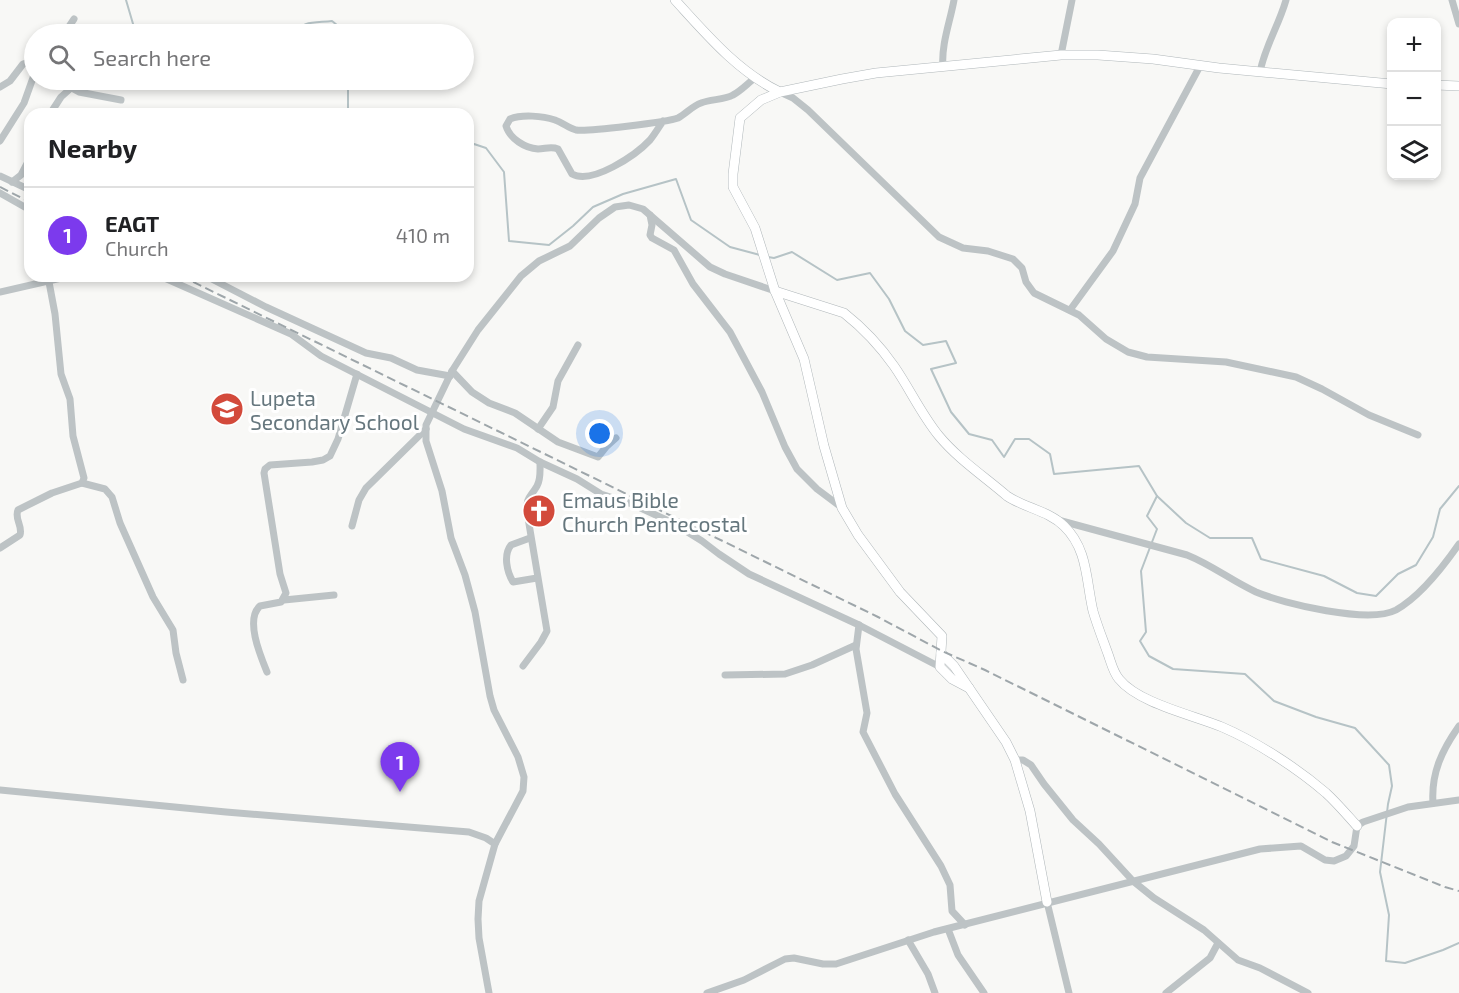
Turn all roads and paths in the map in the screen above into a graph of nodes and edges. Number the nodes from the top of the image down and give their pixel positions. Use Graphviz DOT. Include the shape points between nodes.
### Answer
graph roads {
  1 [pos="675,0"];
  2 [pos="954,0"];
  3 [pos="1072,0"];
  4 [pos="1286,0"];
  5 [pos="1452,0"];
  6 [pos="74,19"];
  7 [pos="71,24"];
  8 [pos="1459,24"];
  9 [pos="1062,55"];
  10 [pos="24,64"];
  11 [pos="1200,66"];
  12 [pos="943,67"];
  13 [pos="1260,72"];
  14 [pos="755,78"];
  15 [pos="1387,84"];
  16 [pos="1441,85"];
  17 [pos="1459,86"];
  18 [pos="0,87"];
  19 [pos="29,90"];
  20 [pos="69,90"];
  21 [pos="77,90"];
  22 [pos="780,92"];
  23 [pos="121,100"];
  24 [pos="54,108"];
  25 [pos="663,121"];
  26 [pos="0,141"];
  27 [pos="24,169"];
  28 [pos="0,176"];
  29 [pos="12,182"];
  30 [pos="24,187"];
  31 [pos="0,194"];
  32 [pos="24,207"];
  33 [pos="650,215"];
  34 [pos="38,282"];
  35 [pos="49,282"];
  36 [pos="174,282"];
  37 [pos="218,282"];
  38 [pos="38,285"];
  39 [pos="774,287"];
  40 [pos="0,292"];
  41 [pos="1070,310"];
  42 [pos="578,345"];
  43 [pos="451,373"];
  44 [pos="357,374"];
  45 [pos="432,413"];
  46 [pos="426,429"];
  47 [pos="538,429"];
  48 [pos="1418,435"];
  49 [pos="616,438"];
  50 [pos="540,462"];
  51 [pos="82,483"];
  52 [pos="842,508"];
  53 [pos="1057,519"];
  54 [pos="352,526"];
  55 [pos="530,538"];
  56 [pos="1459,544"];
  57 [pos="0,548"];
  58 [pos="537,578"];
  59 [pos="334,595"];
  60 [pos="284,600"];
  61 [pos="859,625"];
  62 [pos="856,645"];
  63 [pos="941,653"];
  64 [pos="523,666"];
  65 [pos="940,667"];
  66 [pos="267,672"];
  67 [pos="724,675"];
  68 [pos="183,680"];
  69 [pos="969,688"];
  70 [pos="1459,726"];
  71 [pos="1015,760"];
  72 [pos="0,790"];
  73 [pos="1459,800"];
  74 [pos="1433,803"];
  75 [pos="1357,826"];
  76 [pos="495,844"];
  77 [pos="1133,881"];
  78 [pos="1047,902"];
  79 [pos="965,925"];
  80 [pos="948,929"];
  81 [pos="908,940"];
  82 [pos="1218,943"];
  83 [pos="489,993"];
  84 [pos="706,993"];
  85 [pos="936,993"];
  86 [pos="984,993"];
  87 [pos="1069,993"];
  88 [pos="1166,993"];
  89 [pos="1308,993"];
  1 -- 14 [label="street" via="730,58"];
  2 -- 12 [label="street" via="944,42"];
  3 -- 9 [label="street"];
  4 -- 13 [label="street"];
  5 -- 8 [label="street"];
  6 -- 7 [label="street"];
  9 -- 11 [label="street" via="1125,57"];
  9 -- 12 [label="street"];
  10 -- 18 [label="street"];
  11 -- 13 [label="street"];
  11 -- 41 [label="street" via="1140,178 1135,204 1113,251"];
  12 -- 22 [label="street" via="876,73"];
  13 -- 15 [label="street"];
  14 -- 22 [label="street"];
  14 -- 25 [label="street" via="733,95 702,102"];
  16 -- 17 [label="street"];
  19 -- 26 [label="street"];
  20 -- 24 [label="street"];
  21 -- 23 [label="street"];
  22 -- 39 [label="street" via="760,100 740,118 733,174 733,187 755,228"];
  22 -- 41 [label="street" via="808,110 939,237 963,248 1013,259 1034,293"];
  25 -- 25 [label="street" via="649,141 628,157 584,178 572,174 558,149 529,147 511,136 506,126 516,117 547,118 583,131"];
  27 -- 29 [label="street"];
  28 -- 29 [label="street"];
  29 -- 30 [label="street"];
  31 -- 32 [label="street"];
  33 -- 39 [label="street" via="710,267"];
  33 -- 43 [label="street" via="629,205 615,207 570,246 533,265 484,322"];
  33 -- 52 [label="street" via="651,238 674,250 693,284 740,348 797,469"];
  34 -- 38 [label="street"];
  35 -- 38 [label="street"];
  35 -- 51 [label="street" via="61,374 70,399"];
  36 -- 44 [label="street" via="291,334 321,357"];
  37 -- 43 [label="street" via="357,349 417,370"];
  38 -- 40 [label="street"];
  39 -- 52 [label="street" via="804,359"];
  39 -- 53 [label="street" via="844,313 895,367 944,442 1017,503"];
  41 -- 48 [label="street" via="1128,352 1147,357 1226,362 1296,377"];
  42 -- 47 [label="street" via="558,381 553,407"];
  43 -- 45 [label="street"];
  43 -- 47 [label="street" via="480,398 515,413"];
  44 -- 45 [label="street"];
  44 -- 60 [label="street" via="330,456 265,469"];
  45 -- 46 [label="street"];
  45 -- 50 [label="street" via="517,448"];
  46 -- 54 [label="street" via="366,488"];
  46 -- 76 [label="street" via="451,538 475,612 494,710 524,777 519,800"];
  47 -- 49 [label="street" via="596,458"];
  50 -- 55 [label="street" via="538,483 527,498"];
  50 -- 61 [label="street" via="601,494 673,523 741,570"];
  51 -- 57 [label="street" via="18,510 20,535"];
  51 -- 68 [label="street" via="105,489 112,497 153,597 173,630"];
  52 -- 63 [label="street" via="900,591 942,636"];
  53 -- 56 [label="street" via="1204,562 1259,593 1315,608 1364,614 1396,609 1422,589"];
  53 -- 75 [label="street" via="1079,549 1088,573 1093,612 1118,679 1143,697 1222,727 1285,763 1328,795"];
  55 -- 58 [label="street"];
  55 -- 58 [label="street" via="512,545 507,554 508,566 513,582"];
  58 -- 64 [label="street" via="547,631"];
  59 -- 60 [label="street"];
  60 -- 66 [label="street" via="260,606 254,614 253,624"];
  61 -- 62 [label="street"];
  61 -- 65 [label="street"];
  62 -- 67 [label="street" via="785,674"];
  62 -- 79 [label="street" via="867,713 862,732 895,794 941,866 950,885 952,911"];
  63 -- 65 [label="street"];
  63 -- 69 [label="street"];
  65 -- 69 [label="street"];
  69 -- 71 [label="street"];
  70 -- 74 [label="street" via="1441,754 1433,781"];
  71 -- 77 [label="street" via="1031,765 1073,820"];
  71 -- 78 [label="street" via="1030,811"];
  72 -- 76 [label="street" via="469,832"];
  73 -- 74 [label="street"];
  74 -- 75 [label="street" via="1408,807"];
  75 -- 77 [label="street" via="1354,846 1346,856 1334,861 1301,846 1275,846"];
  76 -- 83 [label="street" via="478,910"];
  77 -- 78 [label="street"];
  77 -- 82 [label="street"];
  78 -- 79 [label="street"];
  78 -- 87 [label="street"];
  79 -- 80 [label="street"];
  80 -- 81 [label="street"];
  80 -- 86 [label="street" via="958,955"];
  81 -- 84 [label="street" via="836,964 785,959 744,980"];
  81 -- 85 [label="street"];
  82 -- 88 [label="street" via="1210,958"];
  82 -- 89 [label="street" via="1238,960"];
}
